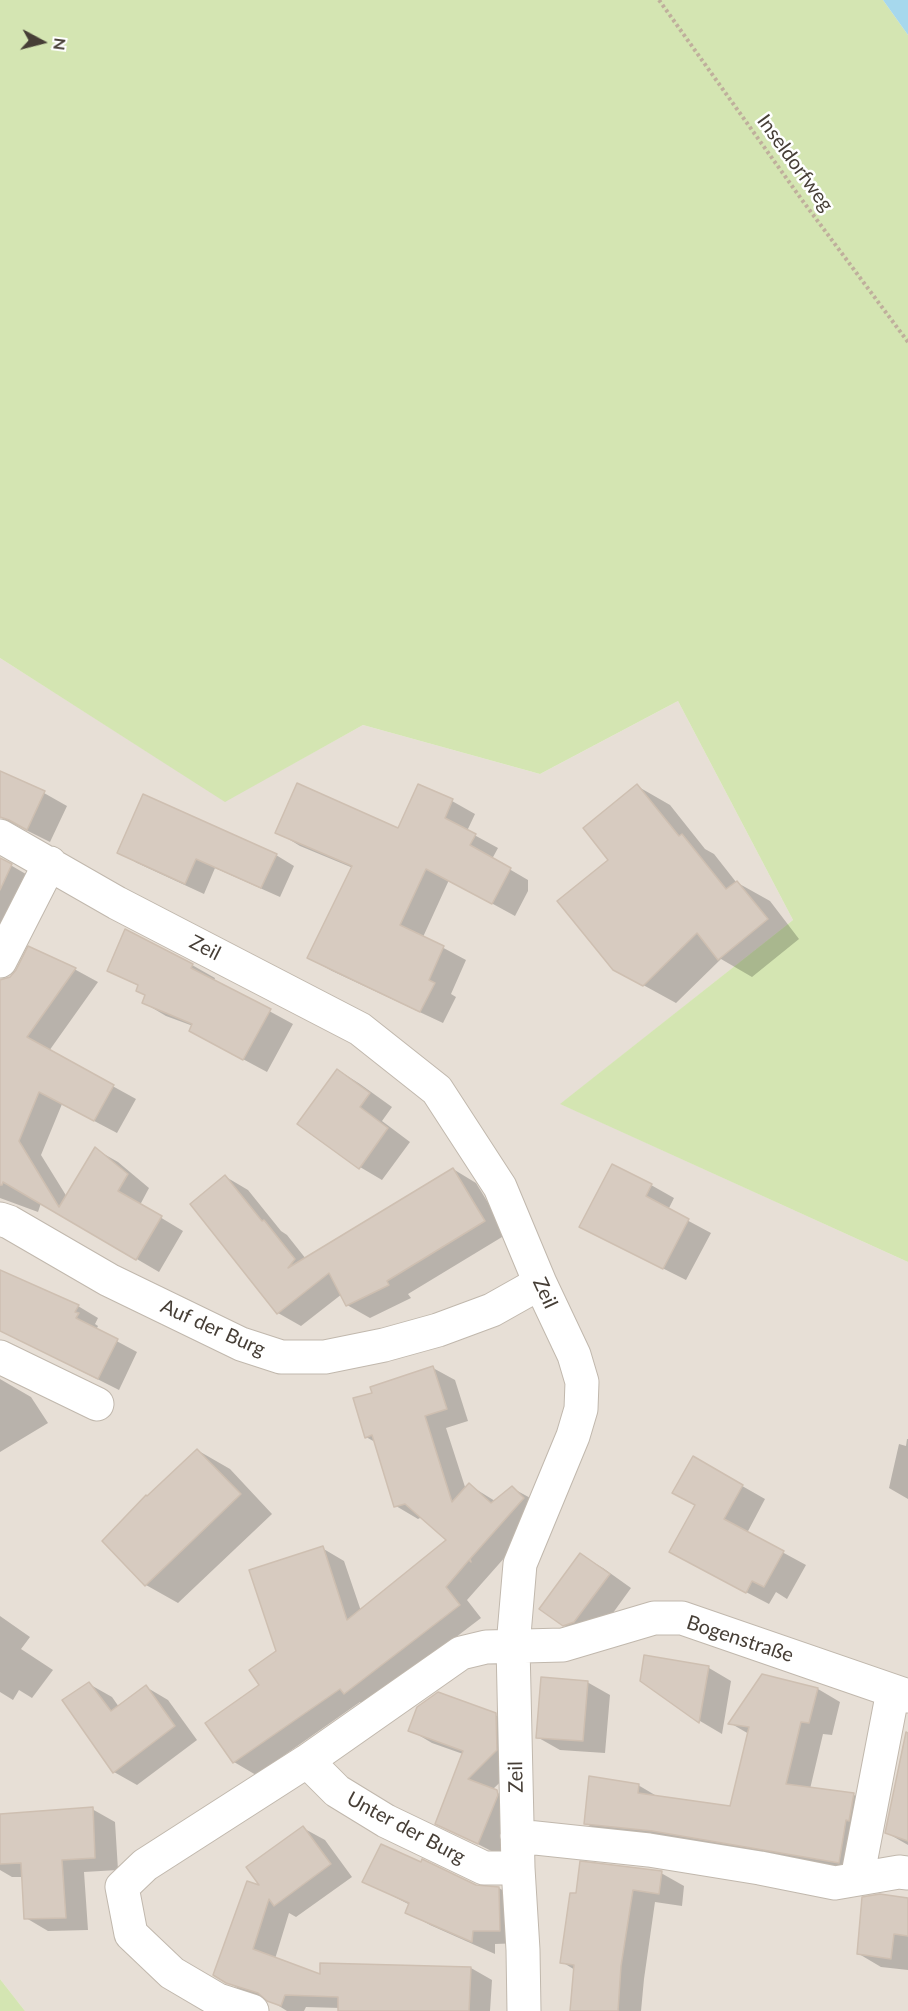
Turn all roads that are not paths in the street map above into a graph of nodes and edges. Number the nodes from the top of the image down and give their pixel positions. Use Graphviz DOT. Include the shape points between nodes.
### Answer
graph roads {
  1 [pos="0,836"];
  2 [pos="50,863"];
  3 [pos="0,961"];
  4 [pos="0,1219"];
  5 [pos="540,1283"];
  6 [pos="0,1357"];
  7 [pos="97,1404"];
  8 [pos="513,1646"];
  9 [pos="900,1693"];
  10 [pos="307,1761"];
  11 [pos="518,1852"];
  12 [pos="908,1872"];
  13 [pos="857,1879"];
  14 [pos="252,2011"];
  15 [pos="524,2011"];
  1 -- 2 [label="street, Zeil"];
  2 -- 3 [label="street"];
  2 -- 5 [label="street, Zeil" via="117,903 360,1029 437,1090 500,1187"];
  4 -- 5 [label="street, Auf der Burg" via="119,1285 241,1344 281,1357 326,1356 384,1345 492,1310"];
  5 -- 8 [label="street, Zeil" via="574,1355 582,1382 582,1409 520,1564"];
  6 -- 7 [label="street"];
  8 -- 9 [label="street, Bogenstraße" via="563,1645 654,1618 682,1618"];
  8 -- 10 [label="street" via="461,1653"];
  8 -- 11 [label="street, Zeil"];
  9 -- 13 [label="street, Bogenstraße"];
  10 -- 11 [label="street, Unter der Burg" via="337,1791 386,1821 484,1868"];
  10 -- 14 [label="street" via="145,1864 122,1887 131,1934 139,1942 172,1973 218,2000"];
  11 -- 13 [label="street" via="649,1850 835,1883"];
  11 -- 15 [label="street, Zeil"];
  12 -- 13 [label="street"];
}
